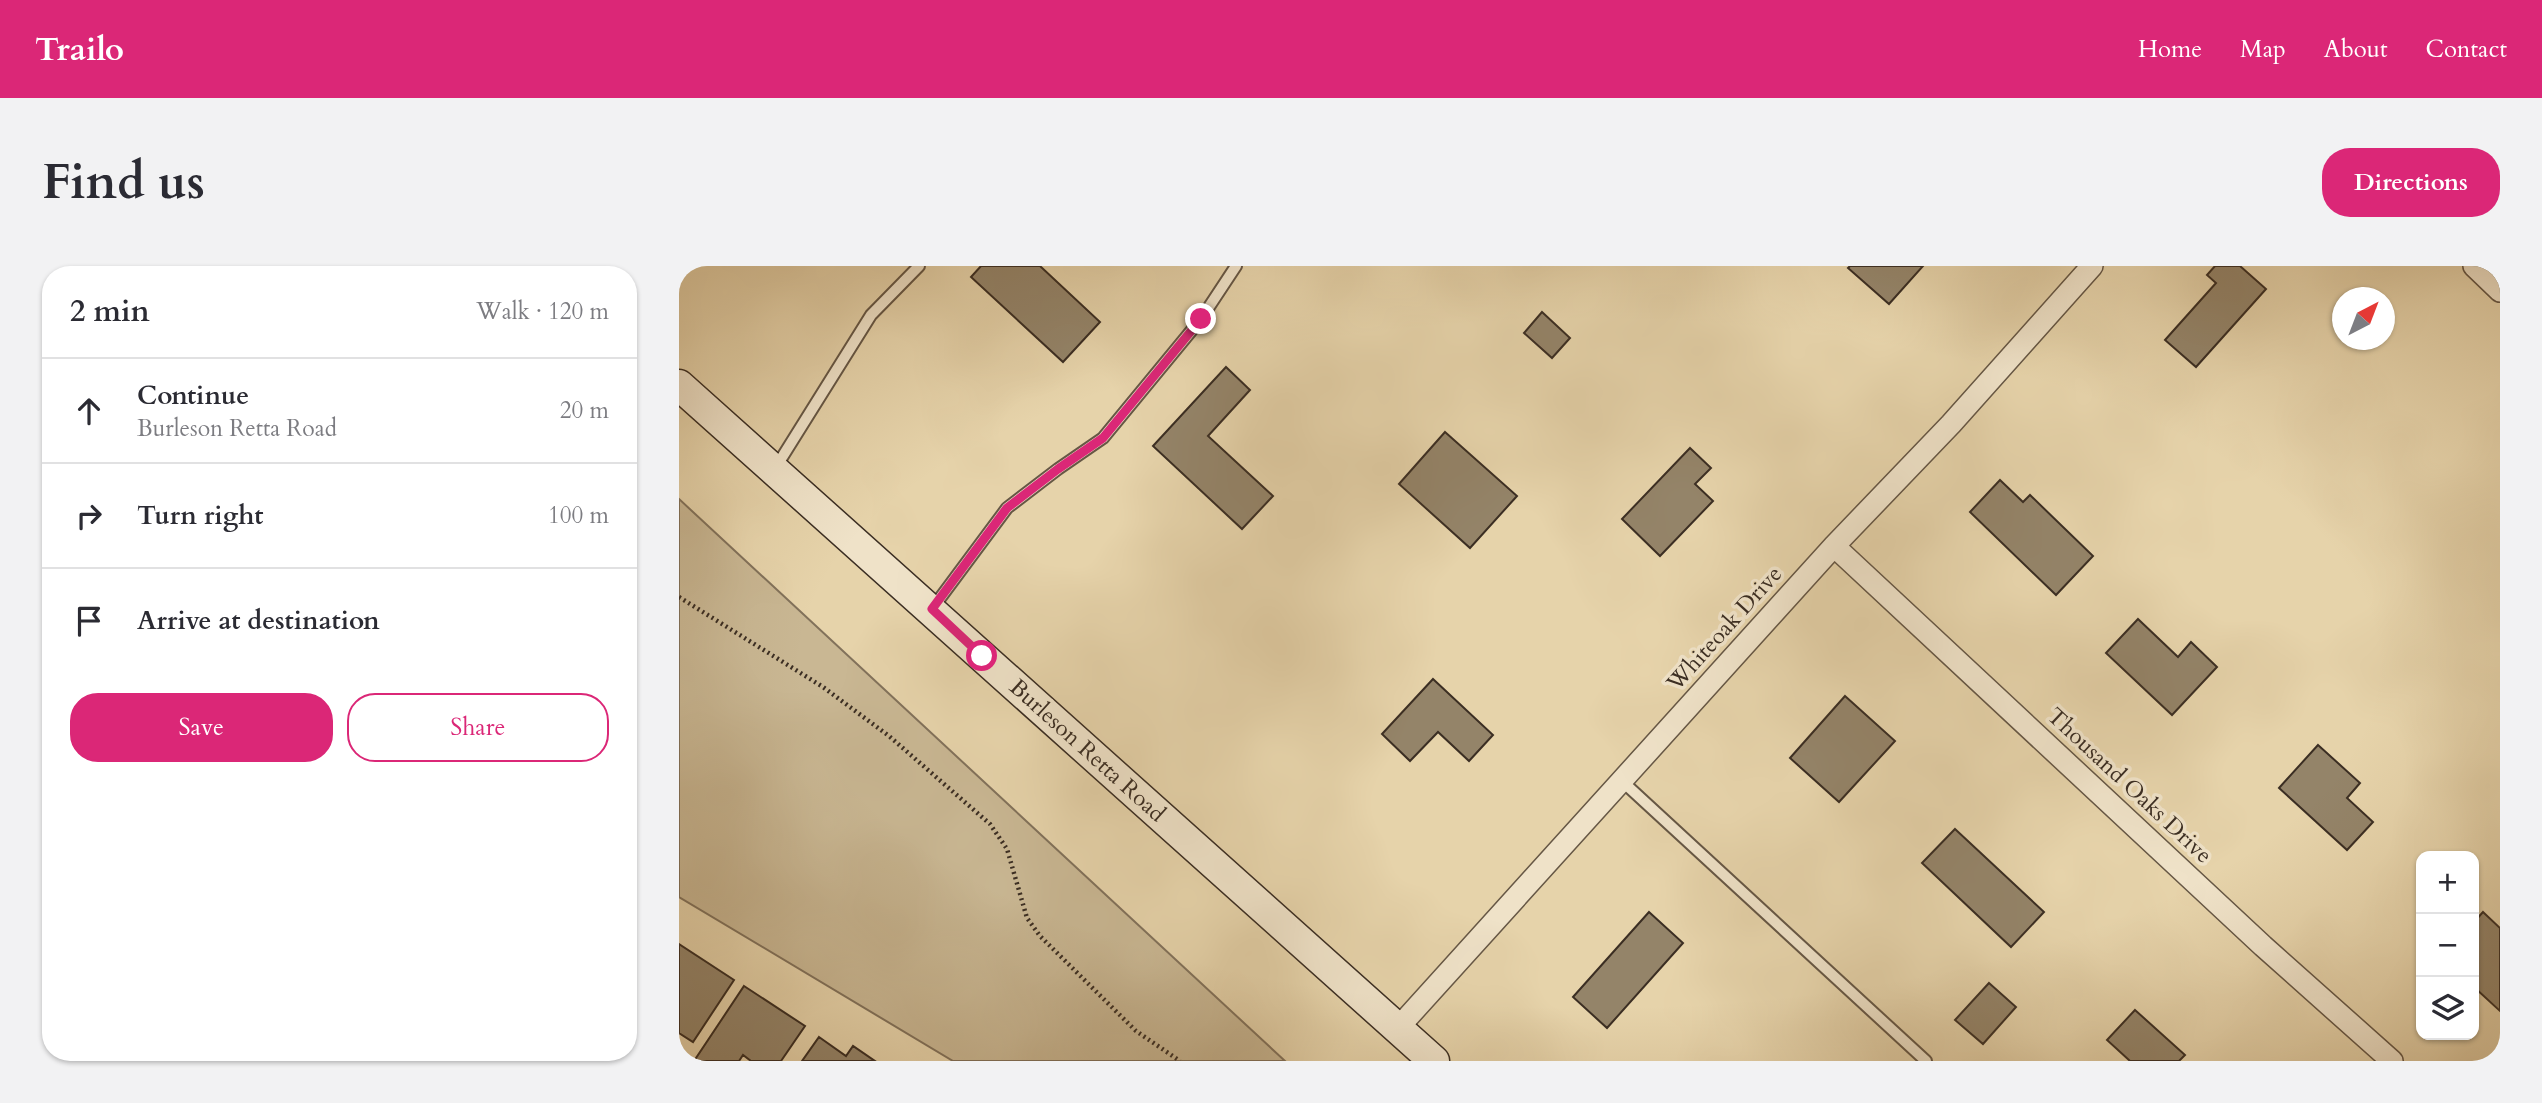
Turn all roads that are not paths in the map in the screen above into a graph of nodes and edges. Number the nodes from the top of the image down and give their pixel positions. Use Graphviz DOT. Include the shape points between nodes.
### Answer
graph roads {
  1 [pos="919,266"];
  2 [pos="1236,266"];
  3 [pos="2092,266"];
  4 [pos="2473,266"];
  5 [pos="2500,291"];
  6 [pos="679,385"];
  7 [pos="774,469"];
  8 [pos="1834,546"];
  9 [pos="932,609"];
  10 [pos="1622,781"];
  11 [pos="1398,1028"];
  12 [pos="1434,1061"];
  13 [pos="1926,1061"];
  14 [pos="2392,1061"];
  1 -- 7 [label="lane" via="871,315"];
  2 -- 9 [label="lane" via="1201,319 1103,438 1007,508"];
  3 -- 8 [label="street, Whiteoak Drive"];
  4 -- 5 [label="street"];
  6 -- 7 [label="street, Burleson Retta Road"];
  7 -- 9 [label="street, Burleson Retta Road"];
  8 -- 10 [label="street, Whiteoak Drive"];
  8 -- 14 [label="street, Thousand Oaks Drive"];
  9 -- 11 [label="street, Burleson Retta Road"];
  10 -- 11 [label="street, Whiteoak Drive"];
  10 -- 13 [label="lane"];
  11 -- 12 [label="street, Burleson Retta Road"];
}
